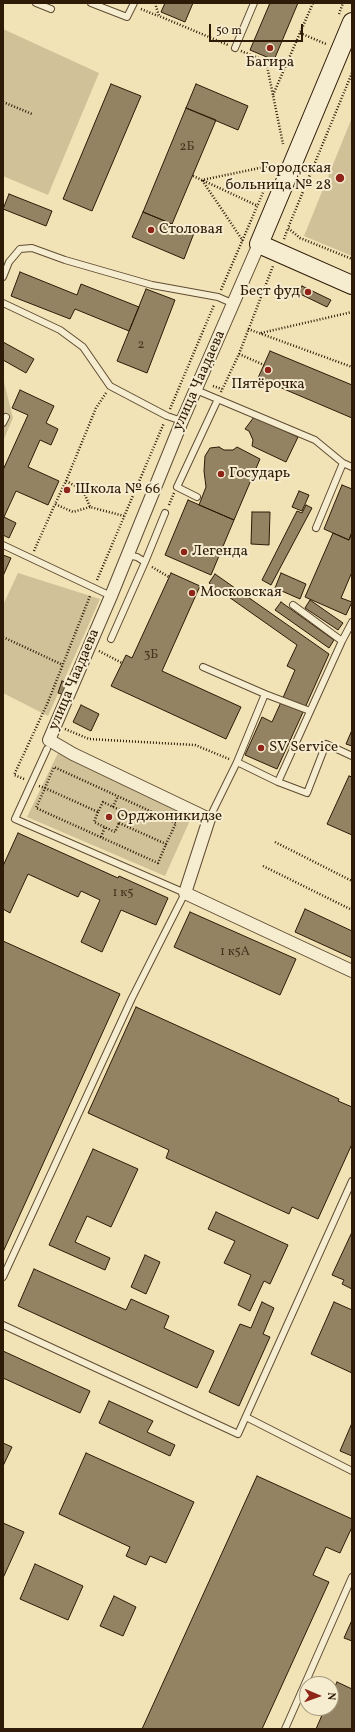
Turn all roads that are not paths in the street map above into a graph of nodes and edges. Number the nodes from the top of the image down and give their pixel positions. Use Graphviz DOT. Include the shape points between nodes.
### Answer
graph roads {
  1 [pos="36,3"];
  2 [pos="91,3"];
  3 [pos="254,3"];
  4 [pos="133,4"];
  5 [pos="51,9"];
  6 [pos="345,19"];
  7 [pos="235,48"];
  8 [pos="251,242"];
  9 [pos="3,277"];
  10 [pos="352,285"];
  11 [pos="3,303"];
  12 [pos="234,304"];
  13 [pos="196,390"];
  14 [pos="218,399"];
  15 [pos="6,417"];
  16 [pos="182,421"];
  17 [pos="3,423"];
  18 [pos="343,463"];
  19 [pos="352,467"];
  20 [pos="197,496"];
  21 [pos="165,513"];
  22 [pos="316,528"];
  23 [pos="3,545"];
  24 [pos="127,555"];
  25 [pos="145,562"];
  26 [pos="110,596"];
  27 [pos="293,605"];
  28 [pos="352,622"];
  29 [pos="111,639"];
  30 [pos="342,641"];
  31 [pos="203,667"];
  32 [pos="265,694"];
  33 [pos="310,711"];
  34 [pos="48,744"];
  35 [pos="352,756"];
  36 [pos="237,762"];
  37 [pos="278,782"];
  38 [pos="209,819"];
  39 [pos="186,893"];
  40 [pos="352,970"];
  41 [pos="352,1181"];
  42 [pos="3,1277"];
  43 [pos="3,1326"];
  44 [pos="246,1417"];
  45 [pos="352,1471"];
  46 [pos="352,1577"];
  47 [pos="285,1729"];
  1 -- 5 [label="lane"];
  2 -- 4 [label="lane" via="126,17"];
  3 -- 7 [label="lane"];
  6 -- 8 [label="street, улица Чаадаева"];
  8 -- 10 [label="street" via="279,251"];
  8 -- 12 [label="street, улица Чаадаева"];
  9 -- 12 [label="lane" via="9,262 20,249 32,248 152,285 218,297"];
  11 -- 16 [label="lane" via="60,330 84,346 110,386 167,416"];
  12 -- 13 [label="street, улица Чаадаева"];
  13 -- 14 [label="lane"];
  13 -- 16 [label="street, улица Чаадаева"];
  14 -- 18 [label="lane" via="316,440"];
  14 -- 20 [label="lane" via="177,487"];
  15 -- 17 [label="lane"];
  16 -- 24 [label="street, улица Чаадаева"];
  18 -- 19 [label="lane"];
  18 -- 22 [label="lane"];
  21 -- 25 [label="lane"];
  23 -- 26 [label="lane"];
  24 -- 25 [label="lane"];
  24 -- 26 [label="street, улица Чаадаева"];
  25 -- 29 [label="lane"];
  26 -- 34 [label="street, улица Чаадаева"];
  27 -- 30 [label="lane"];
  28 -- 30 [label="lane"];
  30 -- 33 [label="lane"];
  31 -- 32 [label="lane"];
  32 -- 33 [label="lane"];
  32 -- 36 [label="lane"];
  33 -- 37 [label="lane"];
  34 -- 38 [label="street"];
  34 -- 39 [label="lane" via="15,819"];
  35 -- 37 [label="lane" via="326,744 307,793"];
  36 -- 37 [label="lane"];
  36 -- 38 [label="lane"];
  38 -- 39 [label="street"];
  39 -- 40 [label="street"];
  39 -- 42 [label="lane" via="132,998"];
  41 -- 44 [label="lane"];
  43 -- 44 [label="lane" via="238,1434"];
  44 -- 45 [label="lane"];
  46 -- 47 [label="lane"];
}
